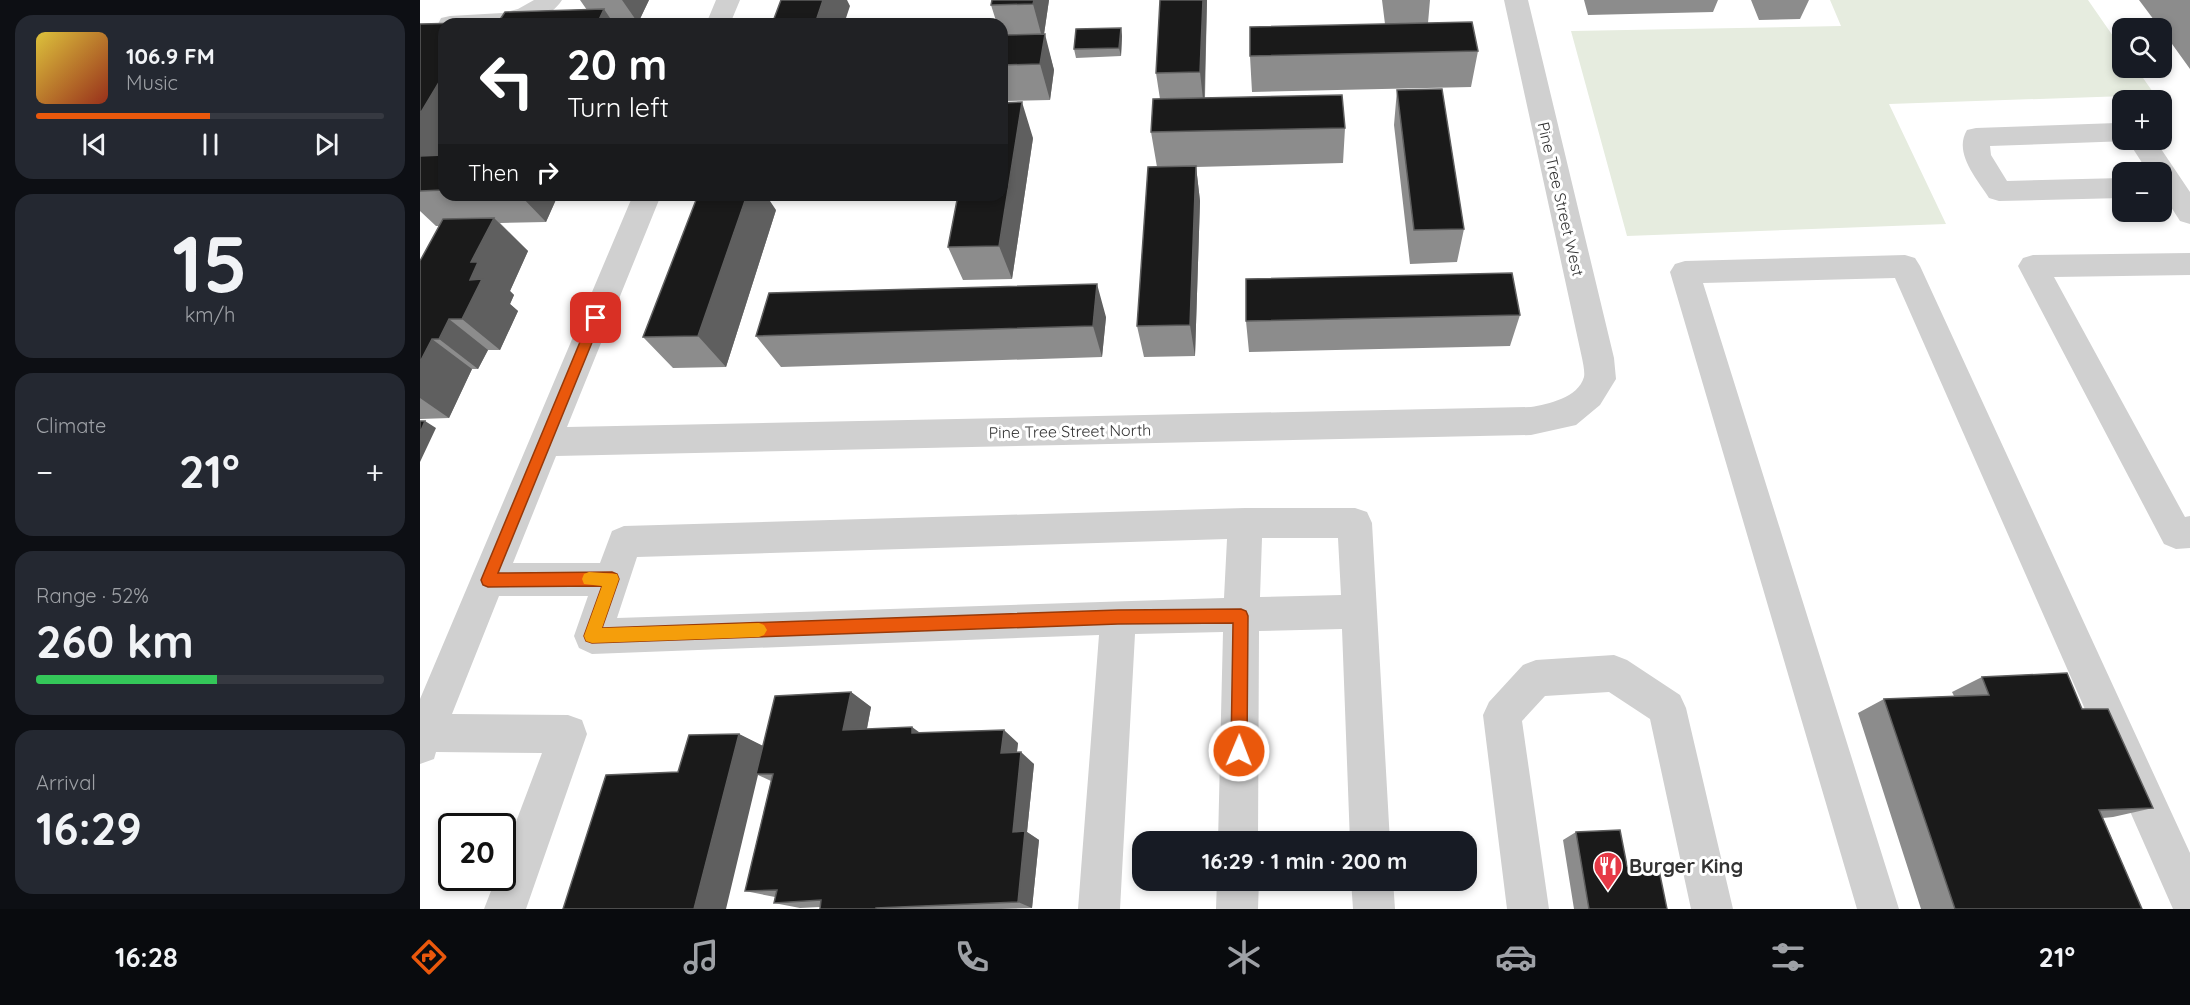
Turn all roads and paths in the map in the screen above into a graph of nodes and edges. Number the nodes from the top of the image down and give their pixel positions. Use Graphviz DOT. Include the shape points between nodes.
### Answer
graph roads {
  1 [pos="550,0"];
  2 [pos="728,0"];
  3 [pos="1516,0"];
  4 [pos="516,18"];
  5 [pos="720,18"];
  6 [pos="2112,132"];
  7 [pos="2112,188"];
  8 [pos="2172,193"];
  9 [pos="644,201"];
  10 [pos="2190,214"];
  11 [pos="2190,264"];
  12 [pos="1589,396"];
  13 [pos="544,442"];
  14 [pos="1245,523"];
  15 [pos="2190,532"];
  16 [pos="612,579"];
  17 [pos="488,580"];
  18 [pos="1359,612"];
  19 [pos="1241,616"];
  20 [pos="1118,617"];
  21 [pos="423,739"];
  22 [pos="1238,831"];
  23 [pos="1370,831"];
  24 [pos="1238,891"];
  25 [pos="1373,891"];
  26 [pos="2190,900"];
  27 [pos="505,909"];
  28 [pos="1099,909"];
  29 [pos="1237,909"];
  30 [pos="1374,909"];
  31 [pos="1528,909"];
  32 [pos="1712,909"];
  33 [pos="1878,909"];
  1 -- 4 [label="street"];
  2 -- 5 [label="street"];
  3 -- 12 [label="street, Pine Tree Street West" via="1598,358 1600,379"];
  6 -- 7 [label="street" via="1976,137 1977,156 1999,191"];
  8 -- 10 [label="street"];
  9 -- 13 [label="street"];
  11 -- 15 [label="street" via="2033,266 2176,533"];
  12 -- 13 [label="street, Pine Tree Street North" via="1565,415 1531,421"];
  13 -- 17 [label="street"];
  14 -- 16 [label="street" via="624,542"];
  14 -- 18 [label="street" via="1354,523"];
  14 -- 19 [label="street"];
  16 -- 17 [label="street"];
  16 -- 20 [label="street" via="592,636"];
  17 -- 21 [label="street"];
  18 -- 19 [label="street"];
  18 -- 23 [label="street"];
  19 -- 20 [label="street"];
  19 -- 22 [label="street"];
  20 -- 28 [label="street"];
  21 -- 27 [label="street" via="568,734"];
  24 -- 29 [label="street"];
  25 -- 30 [label="street"];
  26 -- 33 [label="street" via="1905,266 1685,272"];
  31 -- 32 [label="street" via="1502,715 1536,678 1614,673 1667,708"];
}
